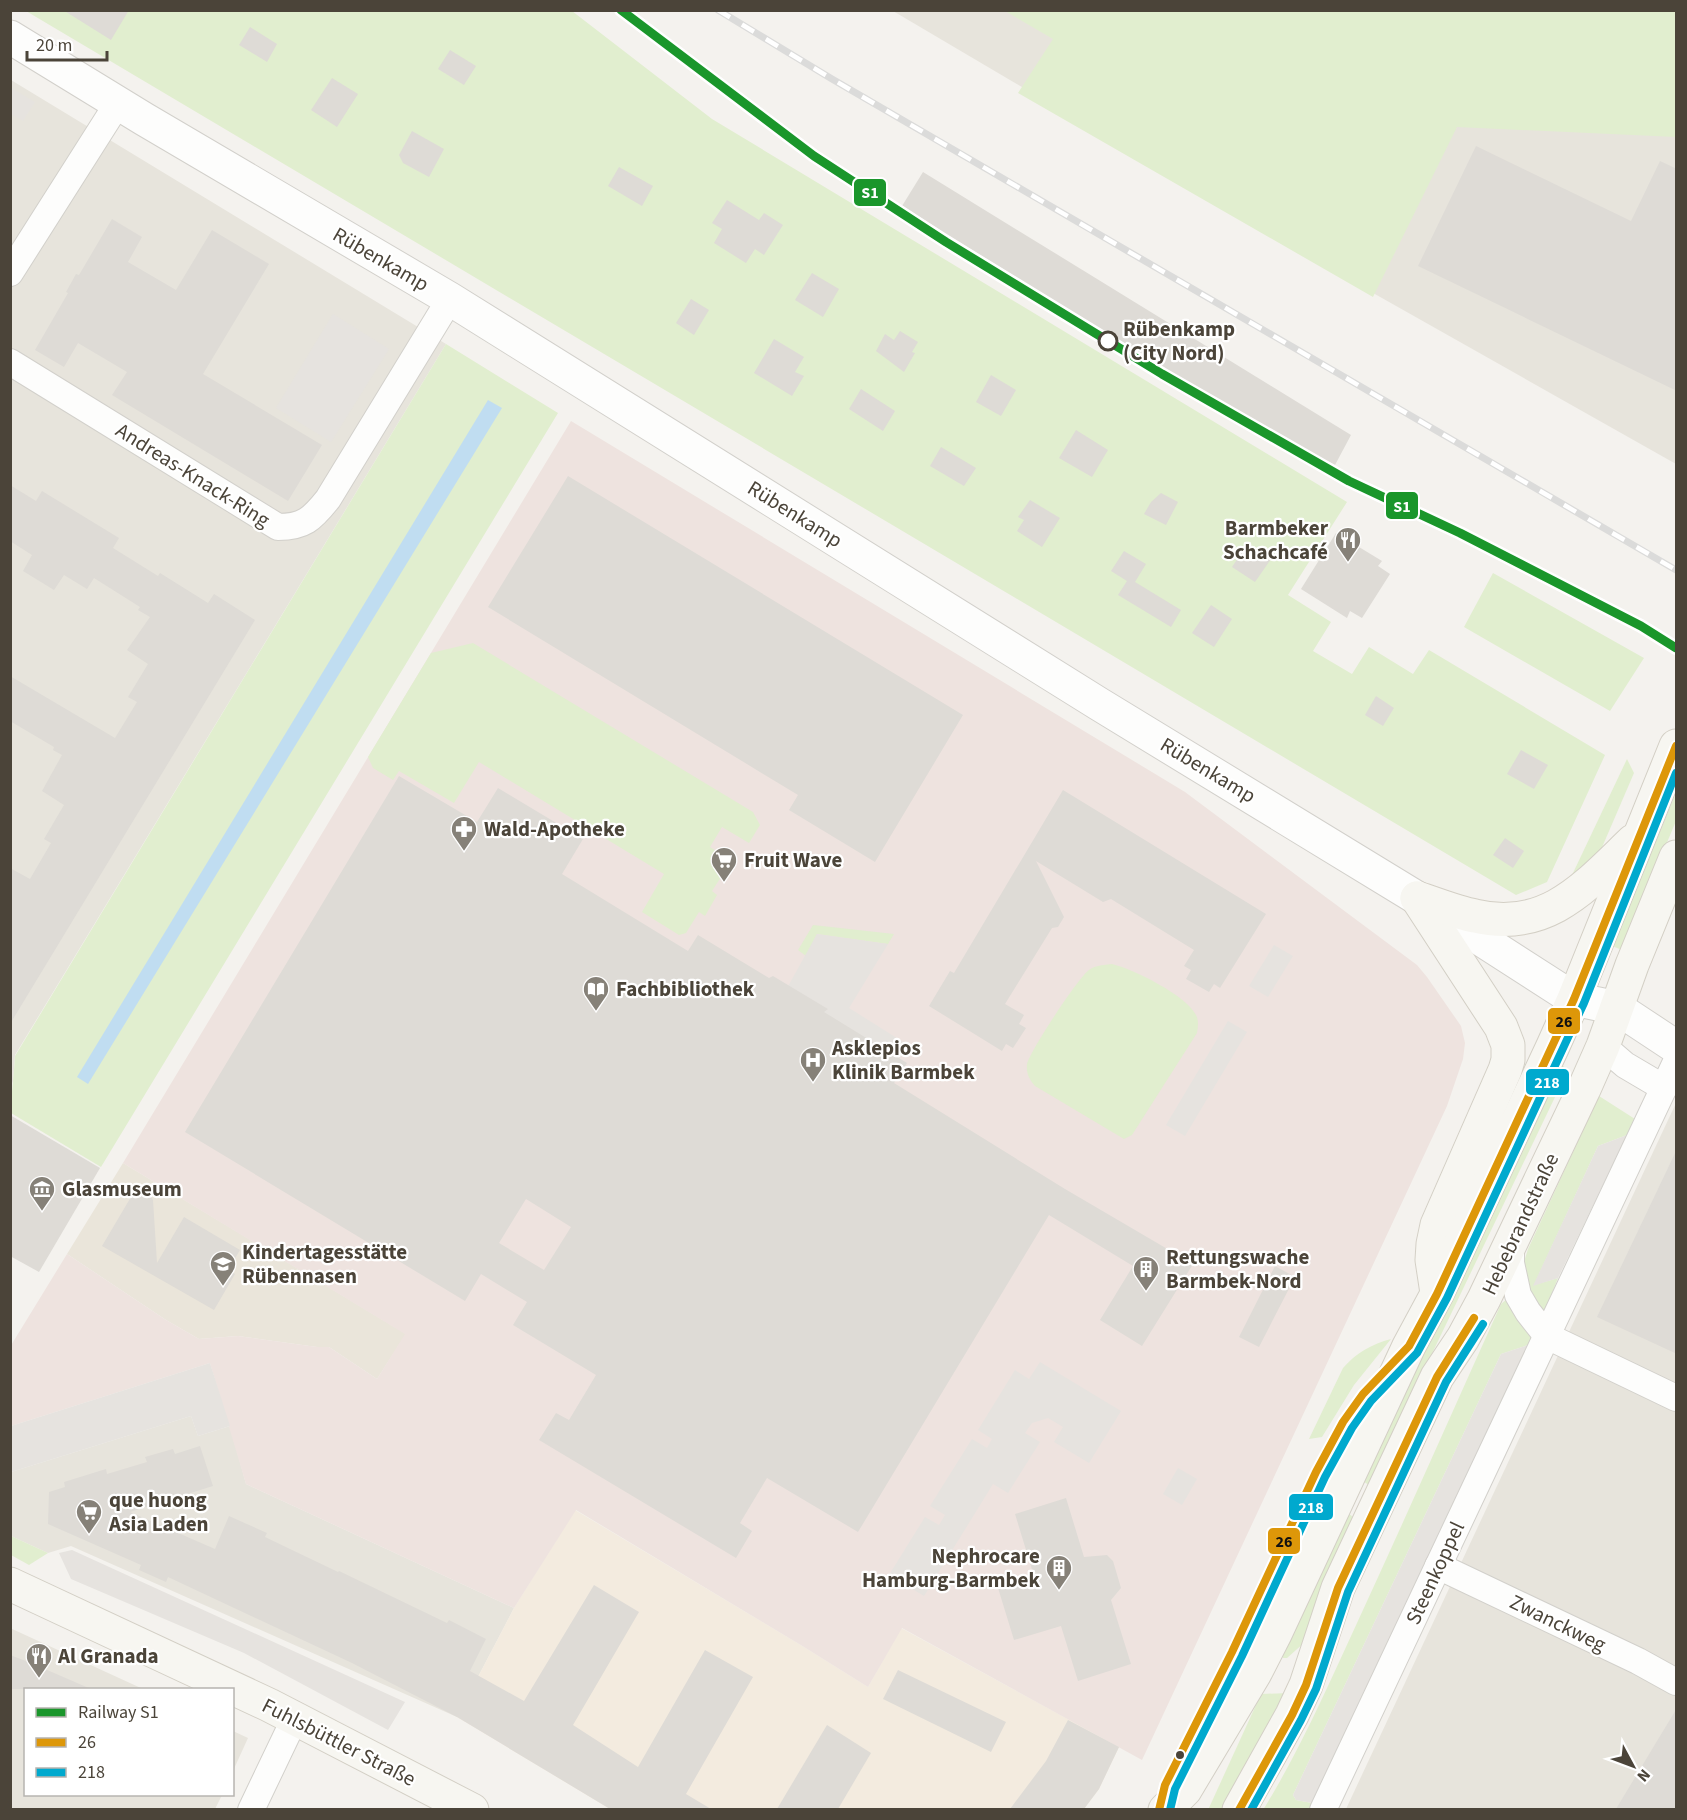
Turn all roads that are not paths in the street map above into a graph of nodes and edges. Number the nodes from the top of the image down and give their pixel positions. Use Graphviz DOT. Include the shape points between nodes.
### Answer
graph roads {
  1 [pos="10,37"];
  2 [pos="118,103"];
  3 [pos="10,273"];
  4 [pos="450,298"];
  5 [pos="10,362"];
  6 [pos="1677,746"];
  7 [pos="1641,834"];
  8 [pos="1677,857"];
  9 [pos="1418,898"];
  10 [pos="1574,999"];
  11 [pos="1617,1008"];
  12 [pos="1603,1046"];
  13 [pos="1677,1047"];
  14 [pos="1677,1062"];
  15 [pos="1664,1088"];
  16 [pos="1511,1243"];
  17 [pos="1437,1294"];
  18 [pos="1547,1336"];
  19 [pos="1677,1398"];
  20 [pos="1438,1566"];
  21 [pos="10,1584"];
  22 [pos="1677,1682"];
  23 [pos="232,1688"];
  24 [pos="234,1689"];
  25 [pos="296,1718"];
  26 [pos="1328,1808"];
  27 [pos="251,1809"];
  28 [pos="472,1809"];
  29 [pos="1165,1809"];
  30 [pos="1239,1809"];
  1 -- 2 [label="street, Rübenkamp"];
  2 -- 3 [label="street"];
  2 -- 4 [label="street, Rübenkamp"];
  4 -- 5 [label="street, Andreas-Knack-Ring" via="328,499 314,516 296,527 278,527"];
  4 -- 9 [label="street, Rübenkamp"];
  6 -- 7 [label="main road"];
  7 -- 9 [label="main road" via="1574,896 1535,915 1505,920 1476,916"];
  7 -- 10 [label="main road"];
  8 -- 11 [label="main road, Hebebrandstraße"];
  9 -- 10 [label="street, Rübenkamp"];
  9 -- 17 [label="main road" via="1496,1016 1509,1052 1505,1070 1437,1225 1432,1260"];
  10 -- 11 [label="street, Rübenkamp"];
  10 -- 12 [label="street, Rübenkamp"];
  10 -- 17 [label="main road"];
  11 -- 12 [label="main road, Hebebrandstraße"];
  11 -- 13 [label="street, Rübenkamp"];
  12 -- 15 [label="street, Rübenkamp" via="1625,1065"];
  12 -- 16 [label="main road, Hebebrandstraße"];
  14 -- 15 [label="street, Steenkoppel"];
  15 -- 18 [label="street, Steenkoppel"];
  16 -- 18 [label="street" via="1518,1295"];
  16 -- 30 [label="main road, Hebebrandstraße" via="1479,1309 1432,1388 1338,1588 1301,1695"];
  17 -- 29 [label="main road" via="1256,1673 1185,1790"];
  18 -- 19 [label="street"];
  18 -- 20 [label="street, Steenkoppel"];
  20 -- 22 [label="street, Zwanckweg"];
  20 -- 26 [label="street, Steenkoppel"];
  21 -- 23 [label="main road, Fuhlsbüttler Straße"];
  24 -- 25 [label="main road, Fuhlsbüttler Straße"];
  25 -- 27 [label="street"];
  25 -- 28 [label="main road, Fuhlsbüttler Straße"];
}
